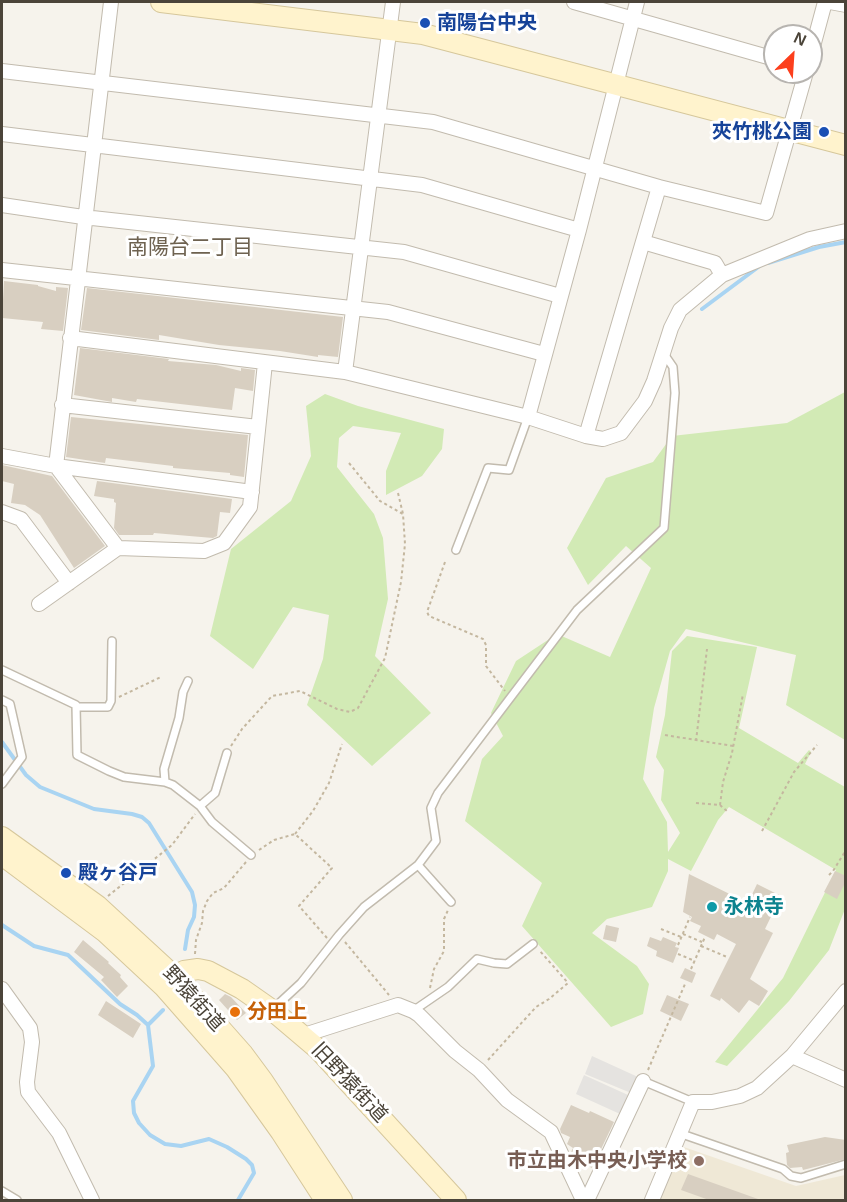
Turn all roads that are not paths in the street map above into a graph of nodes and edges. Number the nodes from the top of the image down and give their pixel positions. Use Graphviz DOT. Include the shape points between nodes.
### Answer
graph roads {
  1 [pos="111,2"];
  2 [pos="161,2"];
  3 [pos="393,2"];
  4 [pos="574,2"];
  5 [pos="637,2"];
  6 [pos="825,2"];
  7 [pos="830,2"];
  8 [pos="846,5"];
  9 [pos="633,17"];
  10 [pos="819,24"];
  11 [pos="389,28"];
  12 [pos="763,55"];
  13 [pos="2,71"];
  14 [pos="101,83"];
  15 [pos="615,84"];
  16 [pos="803,84"];
  17 [pos="378,116"];
  18 [pos="790,130"];
  19 [pos="2,134"];
  20 [pos="846,145"];
  21 [pos="94,146"];
  22 [pos="594,168"];
  23 [pos="370,179"];
  24 [pos="659,187"];
  25 [pos="2,205"];
  26 [pos="85,217"];
  27 [pos="579,230"];
  28 [pos="846,231"];
  29 [pos="643,242"];
  30 [pos="361,248"];
  31 [pos="2,270"];
  32 [pos="722,275"];
  33 [pos="78,280"];
  34 [pos="560,296"];
  35 [pos="353,309"];
  36 [pos="70,338"];
  37 [pos="663,353"];
  38 [pos="544,354"];
  39 [pos="265,363"];
  40 [pos="345,372"];
  41 [pos="62,405"];
  42 [pos="528,417"];
  43 [pos="258,427"];
  44 [pos="586,436"];
  45 [pos="2,456"];
  46 [pos="56,466"];
  47 [pos="252,492"];
  48 [pos="2,512"];
  49 [pos="118,548"];
  50 [pos="456,550"];
  51 [pos="69,583"];
  52 [pos="39,604"];
  53 [pos="112,641"];
  54 [pos="2,670"];
  55 [pos="188,681"];
  56 [pos="2,700"];
  57 [pos="76,707"];
  58 [pos="227,753"];
  59 [pos="165,782"];
  60 [pos="2,784"];
  61 [pos="200,806"];
  62 [pos="2,843"];
  63 [pos="251,855"];
  64 [pos="418,865"];
  65 [pos="451,902"];
  66 [pos="533,944"];
  67 [pos="169,981"];
  68 [pos="2,989"];
  69 [pos="844,996"];
  70 [pos="273,1010"];
  71 [pos="413,1011"];
  72 [pos="304,1035"];
  73 [pos="792,1056"];
  74 [pos="846,1080"];
  75 [pos="643,1081"];
  76 [pos="693,1102"];
  77 [pos="680,1133"];
  78 [pos="846,1164"];
  79 [pos="2,1191"];
  80 [pos="17,1200"];
  81 [pos="92,1200"];
  82 [pos="325,1200"];
  83 [pos="342,1200"];
  84 [pos="456,1200"];
  85 [pos="583,1200"];
  86 [pos="652,1200"];
  1 -- 14 [label="street"];
  2 -- 11 [label="street"];
  3 -- 11 [label="street"];
  4 -- 9 [label="street"];
  5 -- 9 [label="street"];
  6 -- 10 [label="street"];
  7 -- 8 [label="street"];
  9 -- 12 [label="street"];
  9 -- 15 [label="street"];
  11 -- 15 [label="street" via="423,33"];
  11 -- 17 [label="street"];
  13 -- 14 [label="street"];
  14 -- 17 [label="street"];
  14 -- 21 [label="street"];
  15 -- 18 [label="street"];
  15 -- 22 [label="street"];
  16 -- 18 [label="street"];
  17 -- 22 [label="street" via="433,122"];
  17 -- 23 [label="street"];
  18 -- 20 [label="street"];
  18 -- 24 [label="street" via="766,213"];
  19 -- 21 [label="street"];
  21 -- 23 [label="street"];
  21 -- 26 [label="street"];
  22 -- 24 [label="street"];
  22 -- 27 [label="street"];
  23 -- 27 [label="street" via="422,185"];
  23 -- 30 [label="street"];
  24 -- 29 [label="street"];
  25 -- 26 [label="street"];
  26 -- 30 [label="street"];
  26 -- 33 [label="street"];
  27 -- 34 [label="street"];
  28 -- 32 [label="street" via="810,238"];
  29 -- 32 [label="street" via="715,263"];
  29 -- 44 [label="street"];
  30 -- 34 [label="street" via="404,252"];
  30 -- 35 [label="street"];
  31 -- 33 [label="street"];
  32 -- 37 [label="street" via="681,310"];
  33 -- 35 [label="street"];
  33 -- 36 [label="street"];
  34 -- 38 [label="street"];
  35 -- 38 [label="street" via="388,312"];
  35 -- 40 [label="street"];
  36 -- 39 [label="street"];
  36 -- 41 [label="street"];
  37 -- 44 [label="street" via="645,401 621,433 603,439"];
  37 -- 64 [label="lane" via="673,367 675,393 664,528 577,610 438,793 431,808 436,841"];
  38 -- 42 [label="street"];
  39 -- 40 [label="street"];
  39 -- 43 [label="street"];
  40 -- 42 [label="street"];
  41 -- 43 [label="street"];
  41 -- 46 [label="street"];
  42 -- 44 [label="street"];
  42 -- 50 [label="lane" via="508,470 488,468"];
  43 -- 47 [label="street"];
  45 -- 46 [label="street"];
  46 -- 47 [label="street"];
  46 -- 49 [label="street"];
  47 -- 49 [label="street" via="250,507 224,543 204,551"];
  48 -- 51 [label="street" via="21,519"];
  49 -- 51 [label="street"];
  51 -- 52 [label="street"];
  53 -- 57 [label="lane" via="108,707"];
  54 -- 57 [label="lane"];
  55 -- 59 [label="lane" via="164,769"];
  56 -- 60 [label="lane" via="10,704 22,757"];
  57 -- 59 [label="lane" via="77,755 123,777"];
  58 -- 61 [label="lane" via="215,793"];
  59 -- 61 [label="lane"];
  61 -- 63 [label="lane" via="212,822"];
  62 -- 67 [label="street, 野猿街道" via="91,921"];
  62 -- 67 [label="street, 野猿街道" via="98,906"];
  64 -- 65 [label="lane"];
  64 -- 70 [label="lane" via="364,907 301,983"];
  66 -- 71 [label="lane" via="507,964 477,959 448,987"];
  67 -- 70 [label="street, 旧野猿街道" via="184,971 208,971"];
  67 -- 82 [label="street, 野猿街道" via="237,1069"];
  67 -- 83 [label="street, 野猿街道" via="243,1054"];
  68 -- 81 [label="street" via="30,1028 28,1092 59,1133"];
  69 -- 73 [label="street"];
  70 -- 72 [label="street, 旧野猿街道"];
  71 -- 72 [label="street" via="398,1005"];
  71 -- 85 [label="street" via="507,1100 551,1132"];
  72 -- 84 [label="street, 旧野猿街道"];
  73 -- 74 [label="street"];
  73 -- 76 [label="street" via="757,1088 740,1096"];
  75 -- 76 [label="lane"];
  75 -- 85 [label="street" via="589,1196"];
  76 -- 77 [label="street"];
  77 -- 78 [label="lane" via="801,1178"];
  77 -- 86 [label="street"];
  79 -- 80 [label="lane"];
}
